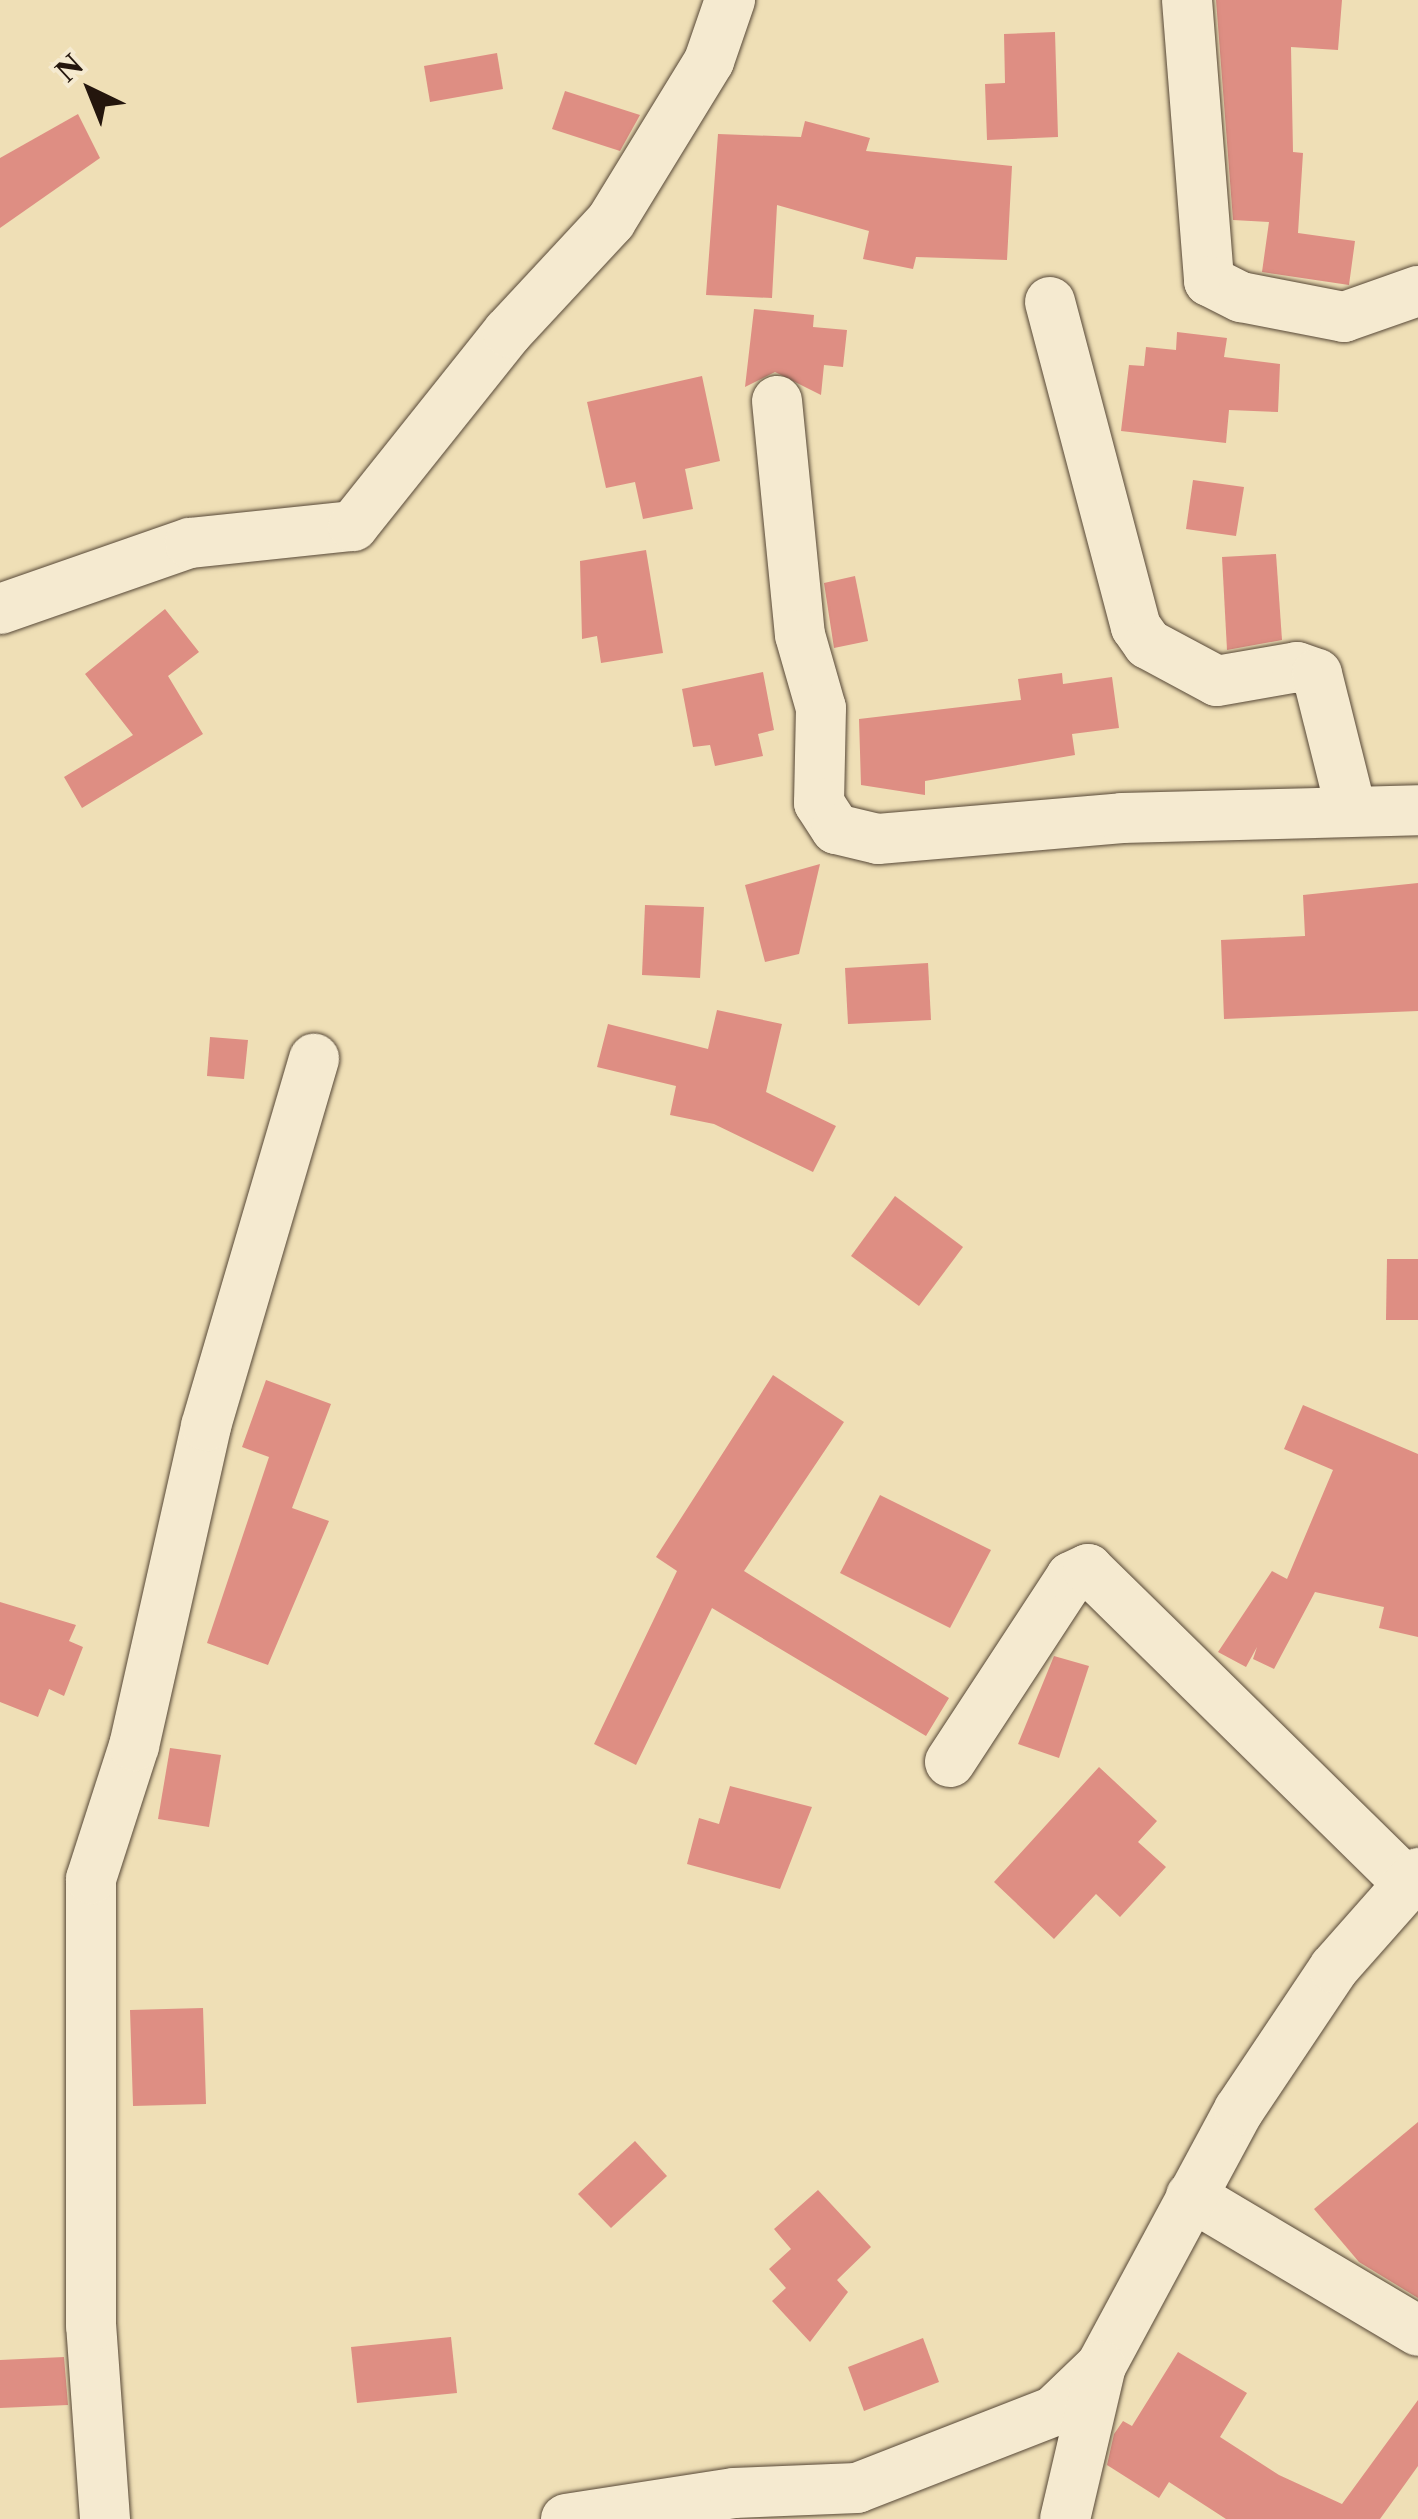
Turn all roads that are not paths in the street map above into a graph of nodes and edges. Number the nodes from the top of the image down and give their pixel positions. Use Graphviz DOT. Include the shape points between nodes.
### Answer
graph roads {
  1 [pos="730,0"];
  2 [pos="1186,0"];
  3 [pos="1418,292"];
  4 [pos="1050,302"];
  5 [pos="777,401"];
  6 [pos="0,610"];
  7 [pos="1351,809"];
  8 [pos="1418,810"];
  9 [pos="314,1058"];
  10 [pos="950,1762"];
  11 [pos="1412,1878"];
  12 [pos="1191,2196"];
  13 [pos="1418,2331"];
  14 [pos="1101,2366"];
  15 [pos="105,2519"];
  16 [pos="566,2519"];
  17 [pos="1064,2519"];
  1 -- 6 [label="street" via="709,60 610,222 508,332 354,526 190,543"];
  2 -- 3 [label="street" via="1209,281 1241,298 1344,317"];
  4 -- 7 [label="street" via="1136,627 1148,644 1217,681 1297,667 1317,674"];
  5 -- 7 [label="street" via="800,635 821,708 819,803 836,829 878,839"];
  7 -- 8 [label="street"];
  9 -- 15 [label="street" via="206,1426 134,1746 91,1880 90,2326"];
  10 -- 11 [label="street" via="1071,1578 1088,1568"];
  11 -- 12 [label="street" via="1334,1968"];
  12 -- 13 [label="street"];
  12 -- 14 [label="street"];
  14 -- 16 [label="street" via="1035,2422 857,2488 734,2494"];
  14 -- 17 [label="street"];
}
